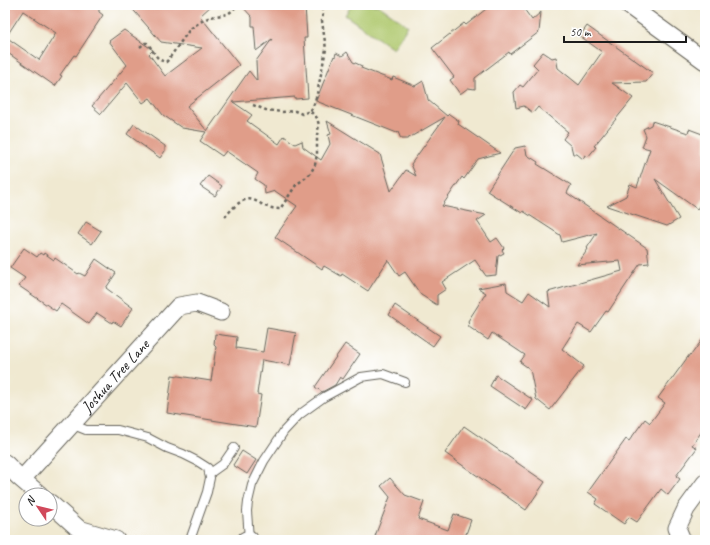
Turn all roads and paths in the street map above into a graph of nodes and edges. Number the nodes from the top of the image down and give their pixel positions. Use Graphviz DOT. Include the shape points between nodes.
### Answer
graph roads {
  1 [pos="237,5"];
  2 [pos="322,5"];
  3 [pos="628,5"];
  4 [pos="140,47"];
  5 [pos="705,61"];
  6 [pos="253,105"];
  7 [pos="310,111"];
  8 [pos="225,217"];
  9 [pos="221,312"];
  10 [pos="405,382"];
  11 [pos="71,424"];
  12 [pos="234,448"];
  13 [pos="5,463"];
  14 [pos="209,474"];
  15 [pos="22,479"];
  16 [pos="705,483"];
  17 [pos="31,487"];
  18 [pos="58,510"];
  19 [pos="679,534"];
  20 [pos="247,539"];
  21 [pos="116,540"];
  22 [pos="190,540"];
  1 -- 4 [label="path" via="228,14 210,17 190,29 166,62 157,57 147,43"];
  2 -- 7 [label="path" via="326,49 317,94"];
  3 -- 5 [label="street"];
  6 -- 7 [label="path" via="282,112 295,111 302,114"];
  7 -- 8 [label="path" via="317,118 319,125 316,165 310,174 296,185 280,209 252,199 240,203"];
  9 -- 11 [label="street, Joshua Tree Lane" via="197,303 179,306"];
  10 -- 20 [label="lane" via="383,374 361,377 324,397 299,415 284,431 252,485 247,511"];
  11 -- 14 [label="lane" via="86,430 118,430 148,438 197,461 208,468"];
  11 -- 15 [label="street, Joshua Tree Lane"];
  12 -- 14 [label="lane" via="223,464"];
  13 -- 15 [label="street"];
  14 -- 22 [label="lane" via="207,492"];
  15 -- 17 [label="street"];
  16 -- 19 [label="street" via="686,509"];
  18 -- 21 [label="street" via="79,529"];
}
